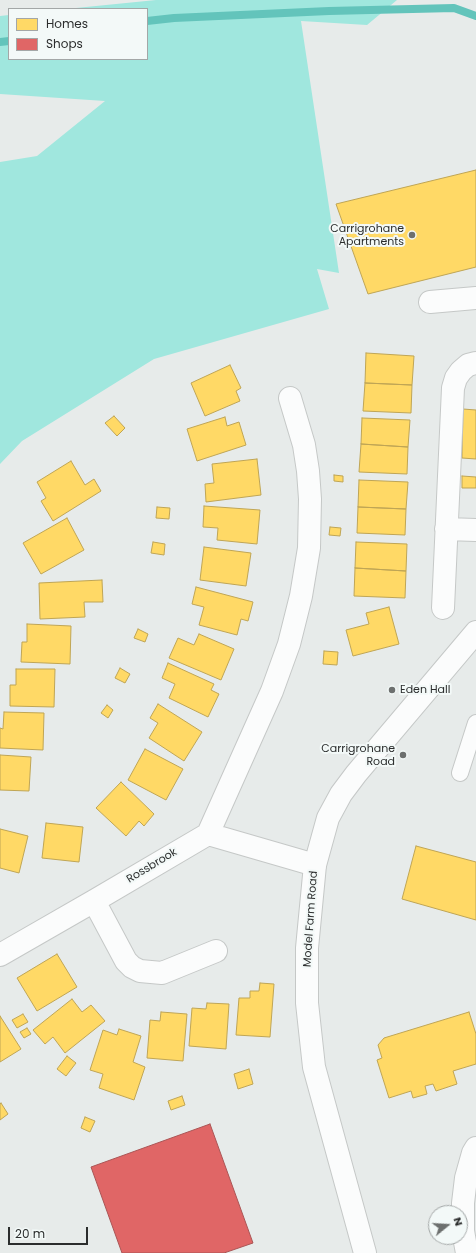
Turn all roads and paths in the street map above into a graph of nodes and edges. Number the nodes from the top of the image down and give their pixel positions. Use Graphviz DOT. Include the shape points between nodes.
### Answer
graph roads {
  1 [pos="476,298"];
  2 [pos="430,302"];
  3 [pos="476,363"];
  4 [pos="290,398"];
  5 [pos="446,529"];
  6 [pos="476,530"];
  7 [pos="443,608"];
  8 [pos="476,632"];
  9 [pos="476,723"];
  10 [pos="460,773"];
  11 [pos="208,834"];
  12 [pos="315,865"];
  13 [pos="94,901"];
  14 [pos="216,951"];
  15 [pos="0,955"];
  16 [pos="476,1148"];
  17 [pos="365,1253"];
  18 [pos="467,1253"];
  1 -- 2 [label="street"];
  3 -- 5 [label="street" via="468,365 462,371 456,378 453,388"];
  4 -- 11 [label="street" via="304,445 310,499 309,548 301,596 289,644 272,690"];
  5 -- 6 [label="street"];
  5 -- 7 [label="street"];
  8 -- 12 [label="street, Model Farm Road" via="341,794 328,818"];
  9 -- 10 [label="lane"];
  11 -- 12 [label="street"];
  11 -- 13 [label="street, Rossbrook"];
  12 -- 17 [label="street, Model Farm Road" via="307,948 307,1002 313,1060"];
  13 -- 14 [label="street" via="126,961 140,971 162,972"];
  13 -- 15 [label="street, Rossbrook"];
  16 -- 18 [label="street" via="466,1178 463,1203 463,1231"];
}
